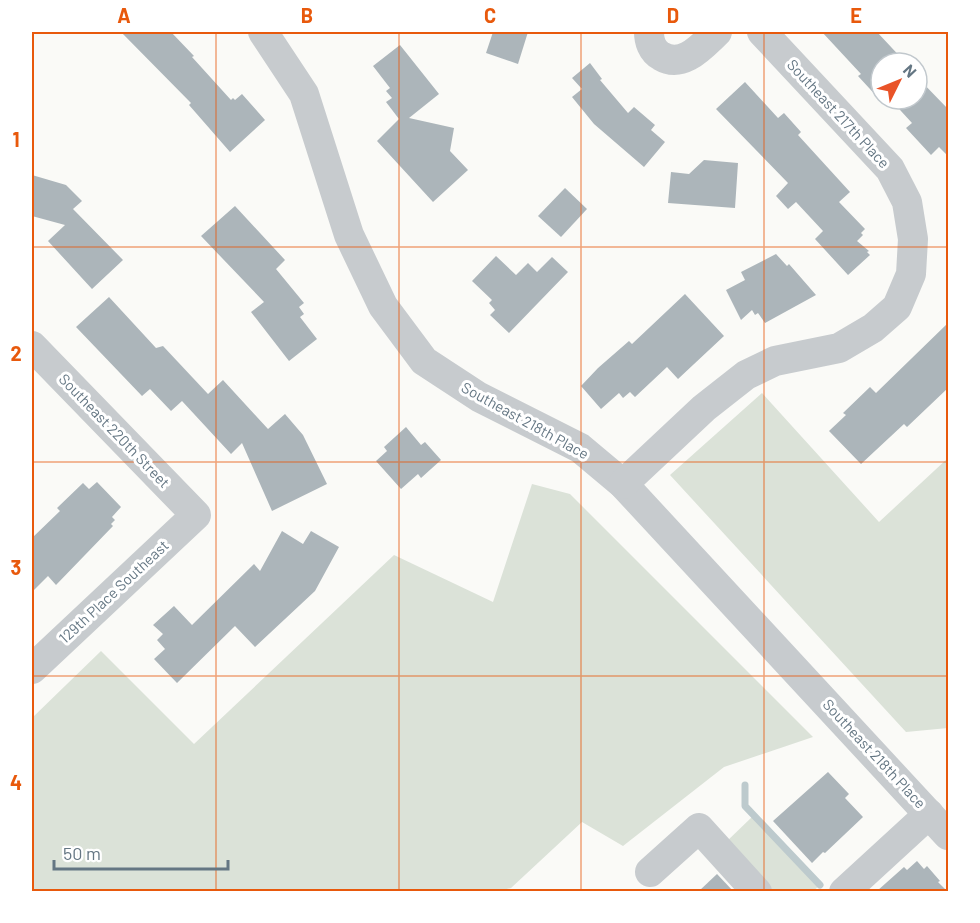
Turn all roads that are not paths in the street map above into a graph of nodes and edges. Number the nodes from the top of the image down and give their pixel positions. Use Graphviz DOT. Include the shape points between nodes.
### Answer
graph roads {
  1 [pos="263,32"];
  2 [pos="649,32"];
  3 [pos="717,32"];
  4 [pos="762,32"];
  5 [pos="32,346"];
  6 [pos="624,484"];
  7 [pos="196,515"];
  8 [pos="32,669"];
  9 [pos="939,824"];
  10 [pos="651,873"];
  11 [pos="757,891"];
  12 [pos="844,891"];
  1 -- 6 [label="street, Southeast 218th Place" via="304,94 349,235 383,306 424,362 478,397 580,448"];
  2 -- 3 [label="street" via="657,54 669,61 696,52"];
  4 -- 6 [label="street, Southeast 217th Place" via="890,169 907,202 913,239 911,274 897,307 873,328 839,348 775,361 746,375 704,408"];
  5 -- 7 [label="street, Southeast 220th Street"];
  6 -- 9 [label="street, Southeast 218th Place"];
  7 -- 8 [label="street, 129th Place Southeast"];
  9 -- 12 [label="street"];
  10 -- 11 [label="street" via="699,828"];
}
